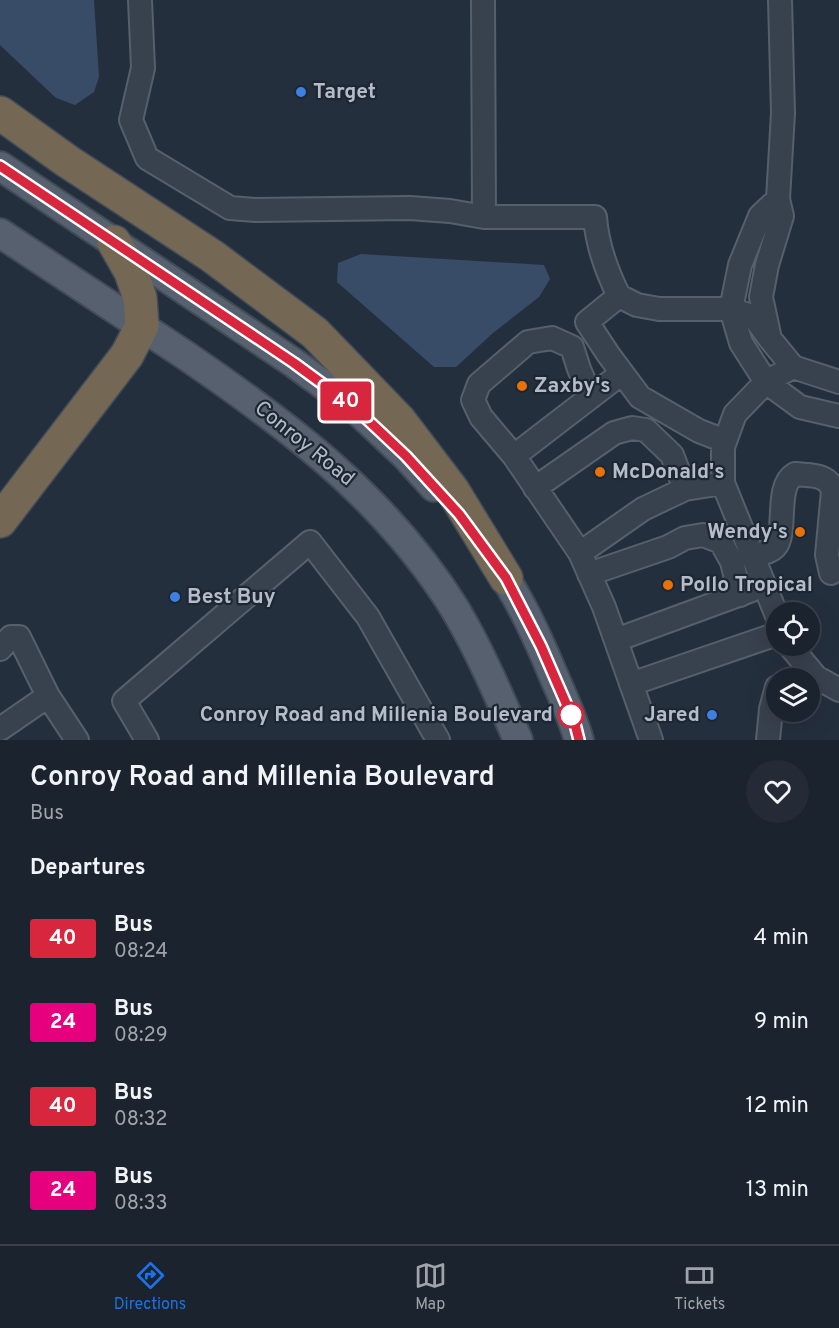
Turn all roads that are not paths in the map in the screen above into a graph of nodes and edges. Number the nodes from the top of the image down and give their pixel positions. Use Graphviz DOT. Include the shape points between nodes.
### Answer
graph roads {
  1 [pos="140,0"];
  2 [pos="483,0"];
  3 [pos="780,0"];
  4 [pos="0,113"];
  5 [pos="0,166"];
  6 [pos="778,199"];
  7 [pos="484,217"];
  8 [pos="0,233"];
  9 [pos="114,242"];
  10 [pos="619,296"];
  11 [pos="731,309"];
  12 [pos="142,326"];
  13 [pos="770,339"];
  14 [pos="792,368"];
  15 [pos="622,373"];
  16 [pos="766,382"];
  17 [pos="839,382"];
  18 [pos="591,397"];
  19 [pos="839,416"];
  20 [pos="725,441"];
  21 [pos="514,456"];
  22 [pos="723,483"];
  23 [pos="535,489"];
  24 [pos="685,489"];
  25 [pos="0,521"];
  26 [pos="580,553"];
  27 [pos="753,556"];
  28 [pos="831,573"];
  29 [pos="589,574"];
  30 [pos="506,578"];
  31 [pos="765,585"];
  32 [pos="740,595"];
  33 [pos="772,602"];
  34 [pos="766,638"];
  35 [pos="616,640"];
  36 [pos="0,649"];
  37 [pos="798,656"];
  38 [pos="631,684"];
  39 [pos="839,690"];
  40 [pos="48,696"];
  41 [pos="770,722"];
  42 [pos="0,729"];
  43 [pos="77,740"];
  44 [pos="147,740"];
  45 [pos="438,740"];
  46 [pos="518,740"];
  47 [pos="579,740"];
  48 [pos="651,740"];
  49 [pos="768,740"];
  1 -- 7 [label="lane" via="143,68 131,120 147,158 230,208 410,208"];
  2 -- 7 [label="lane"];
  3 -- 6 [label="lane" via="783,113"];
  4 -- 30 [label="highway" via="212,256 315,333 399,420 453,491"];
  5 -- 9 [label="main road"];
  6 -- 11 [label="lane" via="760,216 740,265"];
  6 -- 13 [label="lane" via="782,216 766,265 761,297"];
  7 -- 10 [label="lane" via="595,217 607,268"];
  8 -- 12 [label="main road, Conroy Road"];
  9 -- 12 [label="highway" via="140,298"];
  9 -- 30 [label="main road" via="354,407 459,514"];
  10 -- 11 [label="lane" via="659,309"];
  10 -- 15 [label="lane" via="588,322"];
  11 -- 13 [label="lane" via="754,317"];
  11 -- 16 [label="lane" via="741,343"];
  12 -- 25 [label="highway" via="127,355"];
  12 -- 46 [label="main road, Conroy Road" via="299,436 358,489 410,547 454,609 488,671"];
  13 -- 14 [label="lane"];
  14 -- 16 [label="lane"];
  14 -- 17 [label="lane"];
  15 -- 18 [label="lane"];
  15 -- 20 [label="lane" via="640,397 699,431"];
  16 -- 19 [label="lane" via="800,407"];
  16 -- 20 [label="lane" via="735,414"];
  18 -- 21 [label="lane"];
  18 -- 21 [label="lane" via="572,347 552,338 528,342 479,384 473,400 481,417"];
  20 -- 22 [label="lane"];
  21 -- 23 [label="lane"];
  22 -- 24 [label="lane"];
  22 -- 27 [label="lane"];
  23 -- 24 [label="lane" via="614,433 632,428 646,430 672,455"];
  23 -- 26 [label="lane"];
  24 -- 26 [label="lane" via="643,509"];
  26 -- 29 [label="lane"];
  27 -- 28 [label="lane" via="771,550 777,543 784,494 791,476 821,477 831,484 833,491 827,555"];
  27 -- 31 [label="lane"];
  29 -- 32 [label="lane" via="703,535 721,542 732,562"];
  29 -- 35 [label="lane"];
  30 -- 47 [label="main road" via="541,646"];
  31 -- 32 [label="lane"];
  31 -- 33 [label="lane"];
  32 -- 35 [label="lane"];
  34 -- 38 [label="lane"];
  35 -- 38 [label="lane"];
  36 -- 40 [label="lane" via="11,637 19,637"];
  37 -- 39 [label="lane" via="816,677"];
  38 -- 48 [label="lane"];
  40 -- 42 [label="lane"];
  40 -- 43 [label="lane"];
  41 -- 49 [label="lane"];
  44 -- 45 [label="lane" via="124,702 310,542 368,617"];
}
